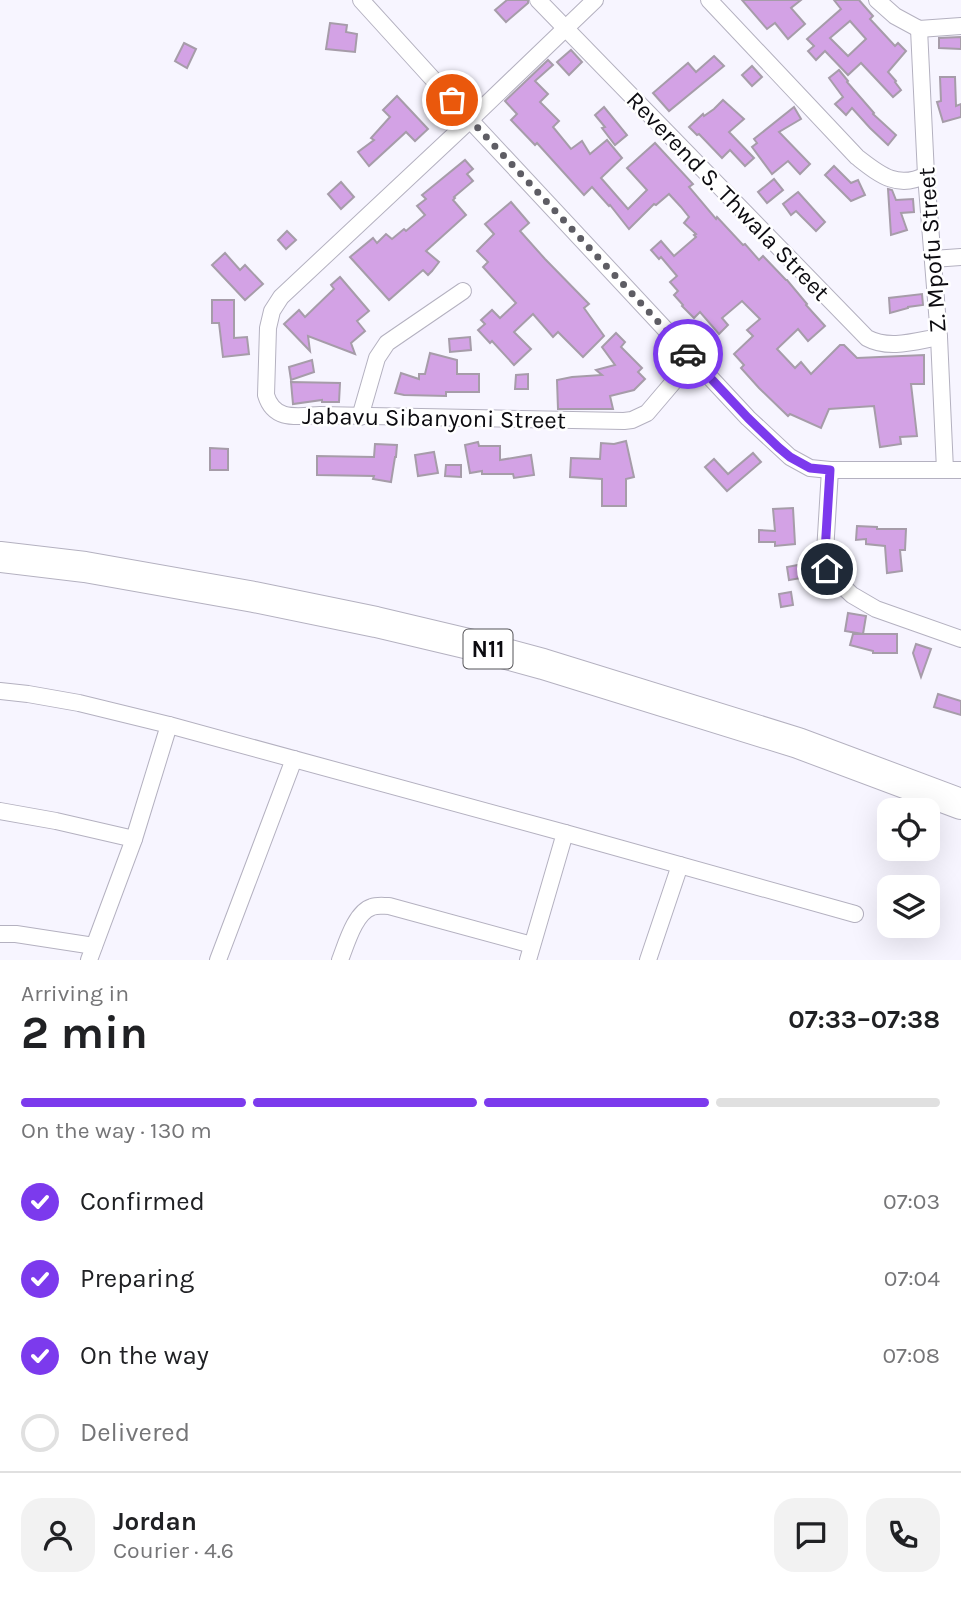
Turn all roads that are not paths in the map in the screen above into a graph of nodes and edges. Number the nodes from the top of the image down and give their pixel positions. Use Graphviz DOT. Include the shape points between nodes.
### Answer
graph roads {
  1 [pos="361,0"];
  2 [pos="538,0"];
  3 [pos="595,0"];
  4 [pos="709,0"];
  5 [pos="877,0"];
  6 [pos="961,26"];
  7 [pos="565,29"];
  8 [pos="919,29"];
  9 [pos="470,120"];
  10 [pos="926,175"];
  11 [pos="961,257"];
  12 [pos="933,258"];
  13 [pos="463,292"];
  14 [pos="939,337"];
  15 [pos="693,359"];
  16 [pos="360,417"];
  17 [pos="830,470"];
  18 [pos="953,470"];
  19 [pos="0,557"];
  20 [pos="961,639"];
  21 [pos="0,691"];
  22 [pos="169,725"];
  23 [pos="294,758"];
  24 [pos="961,804"];
  25 [pos="0,811"];
  26 [pos="565,832"];
  27 [pos="134,839"];
  28 [pos="680,865"];
  29 [pos="855,914"];
  30 [pos="0,934"];
  31 [pos="530,952"];
  32 [pos="92,953"];
  33 [pos="218,960"];
  34 [pos="340,960"];
  35 [pos="648,960"];
  1 -- 9 [label="street"];
  2 -- 7 [label="street, Reverend S. Thwala Street"];
  3 -- 7 [label="street"];
  4 -- 10 [label="street" via="857,157 890,179 904,181"];
  5 -- 8 [label="street"];
  6 -- 8 [label="street"];
  7 -- 9 [label="street"];
  7 -- 14 [label="street, Reverend S. Thwala Street" via="867,338 893,344"];
  8 -- 10 [label="street, Z. Mpofu Street"];
  9 -- 15 [label="street"];
  9 -- 16 [label="street, Jabavu Sibanyoni Street" via="281,297 272,311 267,396 274,410 293,416"];
  10 -- 12 [label="street, Z. Mpofu Street"];
  11 -- 12 [label="street"];
  12 -- 14 [label="street, Z. Mpofu Street"];
  13 -- 16 [label="street" via="387,343 377,358"];
  14 -- 18 [label="street, Z. Mpofu Street"];
  15 -- 16 [label="street, Jabavu Sibanyoni Street" via="647,413 632,420"];
  15 -- 17 [label="street" via="790,457 810,468"];
  17 -- 18 [label="street"];
  17 -- 20 [label="street" via="827,569 852,595 876,609"];
  19 -- 24 [label="highway, N11" via="254,597 473,645 798,743"];
  21 -- 22 [label="street" via="79,703"];
  22 -- 23 [label="street"];
  22 -- 27 [label="street"];
  23 -- 26 [label="street"];
  23 -- 33 [label="street"];
  25 -- 27 [label="street"];
  26 -- 28 [label="street"];
  26 -- 31 [label="street"];
  27 -- 32 [label="street"];
  28 -- 29 [label="street"];
  28 -- 35 [label="street"];
  30 -- 32 [label="street"];
  31 -- 34 [label="street" via="389,906 374,906 358,917"];
}
